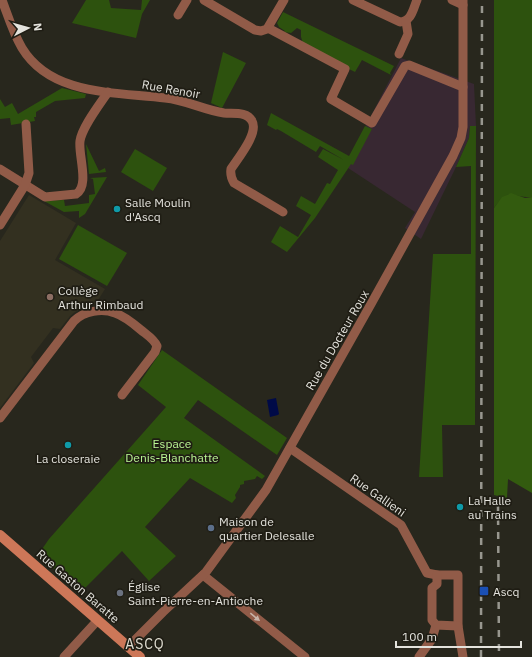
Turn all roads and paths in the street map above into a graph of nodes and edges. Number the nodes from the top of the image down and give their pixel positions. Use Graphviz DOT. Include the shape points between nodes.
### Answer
graph roads {
  1 [pos="2,0"];
  2 [pos="187,0"];
  3 [pos="204,0"];
  4 [pos="284,0"];
  5 [pos="353,0"];
  6 [pos="417,0"];
  7 [pos="452,0"];
  8 [pos="464,2"];
  9 [pos="178,15"];
  10 [pos="406,21"];
  11 [pos="268,28"];
  12 [pos="399,54"];
  13 [pos="463,87"];
  14 [pos="108,92"];
  15 [pos="26,124"];
  16 [pos="0,169"];
  17 [pos="25,185"];
  18 [pos="283,212"];
  19 [pos="0,225"];
  20 [pos="122,395"];
  21 [pos="0,418"];
  22 [pos="290,448"];
  23 [pos="0,535"];
  24 [pos="203,575"];
  25 [pos="437,575"];
  26 [pos="97,621"];
  27 [pos="436,625"];
  28 [pos="458,626"];
  29 [pos="128,647"];
  30 [pos="64,657"];
  31 [pos="140,657"];
  32 [pos="306,657"];
  33 [pos="419,657"];
  34 [pos="463,657"];
  1 -- 14 [label="street, Rue Renoir" via="22,49 36,65 62,81"];
  2 -- 9 [label="street"];
  3 -- 11 [label="street" via="255,30 263,31"];
  4 -- 11 [label="street"];
  5 -- 10 [label="street" via="397,21"];
  6 -- 10 [label="street" via="410,18"];
  7 -- 8 [label="street"];
  8 -- 13 [label="street, Rue du Docteur Roux"];
  10 -- 12 [label="street" via="408,34"];
  11 -- 13 [label="street" via="345,69 330,99 372,123 405,66 409,65"];
  13 -- 22 [label="street, Rue du Docteur Roux" via="462,134 454,156"];
  14 -- 17 [label="street" via="81,135 83,178 80,192 45,197"];
  14 -- 18 [label="street, Rue Renoir" via="167,98 249,117 253,125 252,135 230,174 234,183"];
  15 -- 17 [label="street" via="30,168"];
  16 -- 17 [label="street"];
  17 -- 19 [label="street"];
  20 -- 21 [label="street" via="157,346 153,339 116,313 92,312 74,321"];
  22 -- 24 [label="street, Rue du Docteur Roux" via="266,490"];
  22 -- 25 [label="street, Rue Gallieni" via="401,525 425,570"];
  23 -- 26 [label="street, Rue Gaston Baratte"];
  24 -- 29 [label="street, Rue du Docteur Roux"];
  24 -- 32 [label="street, one-way"];
  25 -- 27 [label="street" via="437,584 432,588 432,620"];
  25 -- 28 [label="street" via="458,576"];
  26 -- 29 [label="street, Rue Gaston Baratte"];
  26 -- 30 [label="street"];
  27 -- 28 [label="street"];
  27 -- 33 [label="street" via="432,639"];
  28 -- 34 [label="street"];
  29 -- 31 [label="street, Rue Gaston Baratte"];
}
